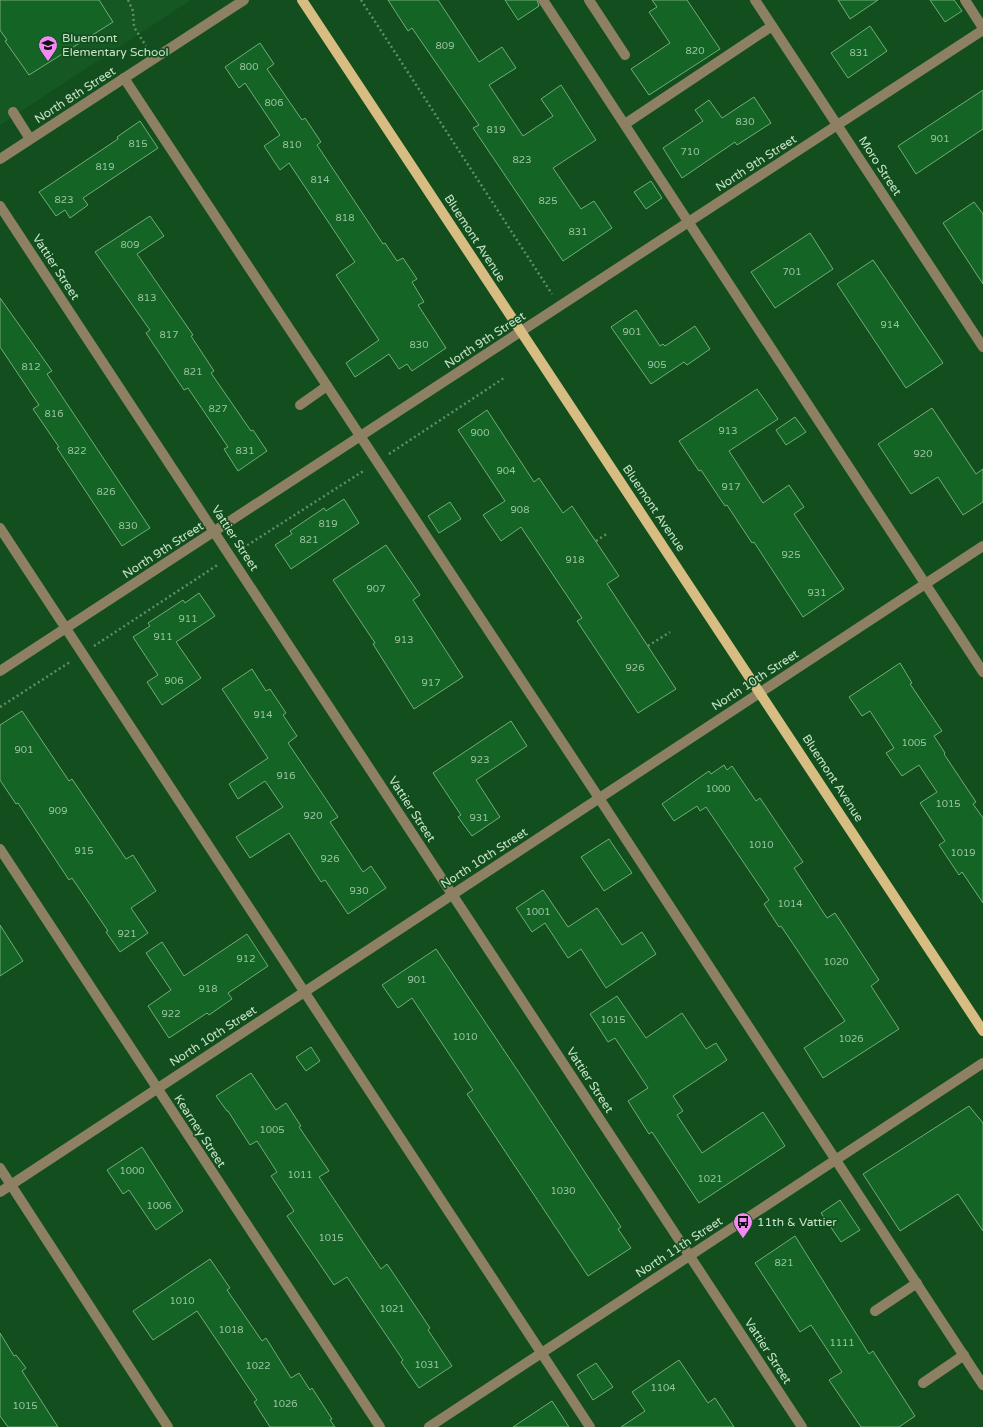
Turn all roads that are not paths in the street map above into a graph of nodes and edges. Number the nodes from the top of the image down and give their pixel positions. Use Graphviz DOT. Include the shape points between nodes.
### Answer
graph roads {
  1 [pos="244,0"];
  2 [pos="302,0"];
  3 [pos="543,0"];
  4 [pos="589,0"];
  5 [pos="755,0"];
  6 [pos="964,0"];
  7 [pos="772,26"];
  8 [pos="983,29"];
  9 [pos="625,56"];
  10 [pos="124,78"];
  11 [pos="13,112"];
  12 [pos="625,124"];
  13 [pos="837,125"];
  14 [pos="30,139"];
  15 [pos="0,159"];
  16 [pos="0,206"];
  17 [pos="689,222"];
  18 [pos="522,331"];
  19 [pos="983,347"];
  20 [pos="327,386"];
  21 [pos="300,405"];
  22 [pos="360,437"];
  23 [pos="0,528"];
  24 [pos="215,532"];
  25 [pos="983,546"];
  26 [pos="925,584"];
  27 [pos="66,628"];
  28 [pos="0,670"];
  29 [pos="983,672"];
  30 [pos="760,692"];
  31 [pos="599,798"];
  32 [pos="0,849"];
  33 [pos="452,894"];
  34 [pos="303,993"];
  35 [pos="983,1030"];
  36 [pos="983,1064"];
  37 [pos="157,1089"];
  38 [pos="837,1160"];
  39 [pos="0,1168"];
  40 [pos="11,1185"];
  41 [pos="0,1192"];
  42 [pos="690,1256"];
  43 [pos="917,1283"];
  44 [pos="875,1311"];
  45 [pos="542,1353"];
  46 [pos="964,1355"];
  47 [pos="923,1383"];
  48 [pos="983,1384"];
  49 [pos="168,1427"];
  50 [pos="380,1427"];
  51 [pos="429,1427"];
  52 [pos="590,1427"];
  53 [pos="802,1427"];
  1 -- 10 [label="street, North 8th Street"];
  2 -- 18 [label="main road, Bluemont Avenue"];
  3 -- 12 [label="street"];
  4 -- 9 [label="street"];
  5 -- 7 [label="street, Moro Street"];
  6 -- 8 [label="street"];
  7 -- 12 [label="street"];
  7 -- 13 [label="street, Moro Street"];
  8 -- 13 [label="street, North 9th Street"];
  10 -- 14 [label="street, North 8th Street"];
  10 -- 20 [label="street"];
  11 -- 14 [label="street"];
  12 -- 17 [label="street"];
  13 -- 17 [label="street, North 9th Street"];
  13 -- 19 [label="street, Moro Street"];
  14 -- 15 [label="street, North 8th Street"];
  16 -- 24 [label="street, Vattier Street"];
  17 -- 18 [label="street, North 9th Street"];
  17 -- 26 [label="street"];
  18 -- 22 [label="street, North 9th Street"];
  18 -- 30 [label="main road, Bluemont Avenue"];
  20 -- 21 [label="street"];
  20 -- 22 [label="street"];
  22 -- 24 [label="street, North 9th Street"];
  22 -- 31 [label="street"];
  23 -- 27 [label="street"];
  24 -- 27 [label="street, North 9th Street"];
  24 -- 33 [label="street, Vattier Street"];
  25 -- 26 [label="street, North 10th Street"];
  26 -- 29 [label="street"];
  26 -- 30 [label="street, North 10th Street"];
  27 -- 28 [label="street, North 9th Street"];
  27 -- 34 [label="street"];
  30 -- 31 [label="street, North 10th Street"];
  30 -- 35 [label="main road, Bluemont Avenue"];
  31 -- 33 [label="street, North 10th Street"];
  31 -- 38 [label="street"];
  32 -- 37 [label="street, Kearney Street"];
  33 -- 34 [label="street, North 10th Street"];
  33 -- 42 [label="street, Vattier Street"];
  34 -- 37 [label="street, North 10th Street"];
  34 -- 45 [label="street"];
  36 -- 38 [label="street, North 11th Street"];
  37 -- 40 [label="street, North 10th Street"];
  37 -- 50 [label="street, Kearney Street"];
  38 -- 42 [label="street, North 11th Street"];
  38 -- 43 [label="street"];
  39 -- 40 [label="street"];
  40 -- 41 [label="street, North 10th Street"];
  40 -- 49 [label="street"];
  42 -- 45 [label="street, North 11th Street"];
  42 -- 53 [label="street, Vattier Street"];
  43 -- 44 [label="street"];
  43 -- 46 [label="street"];
  45 -- 51 [label="street, North 11th Street"];
  45 -- 52 [label="street"];
  46 -- 47 [label="street"];
  46 -- 48 [label="street"];
}
